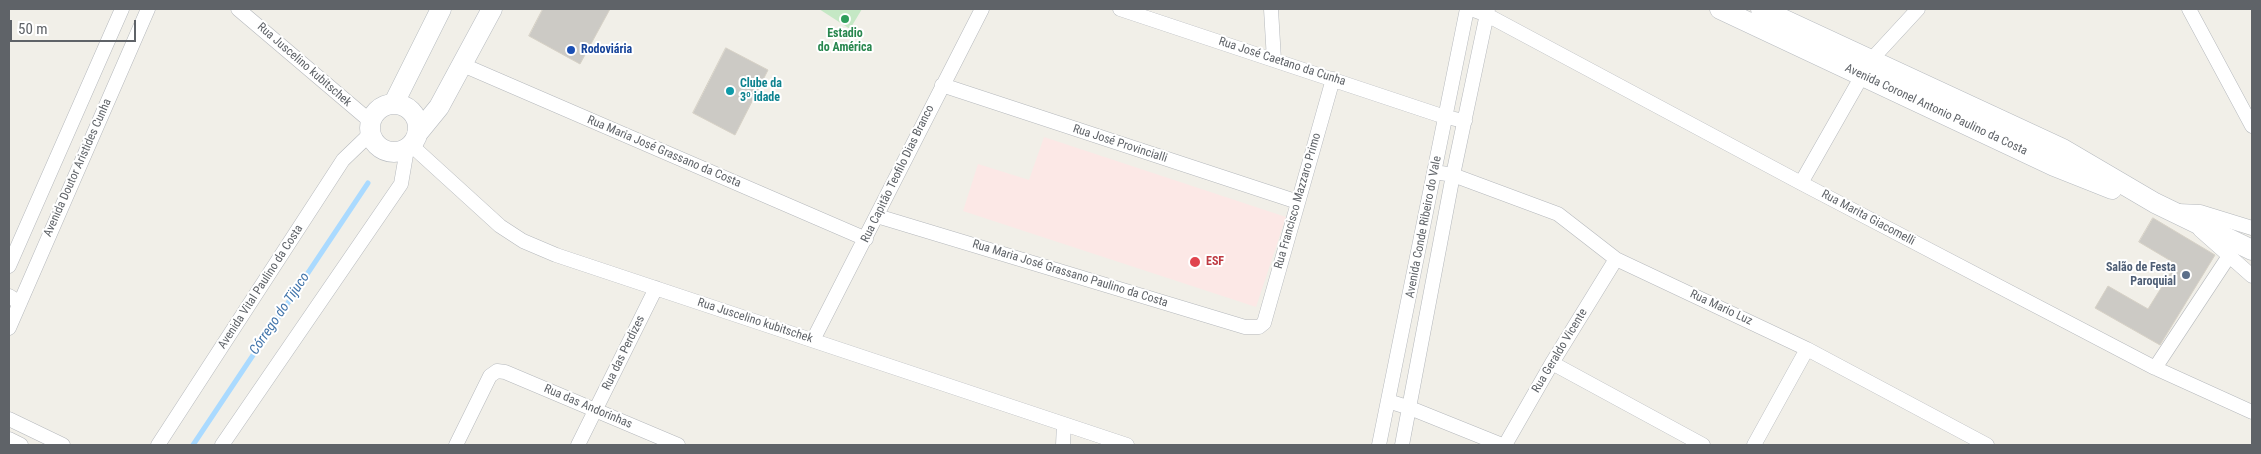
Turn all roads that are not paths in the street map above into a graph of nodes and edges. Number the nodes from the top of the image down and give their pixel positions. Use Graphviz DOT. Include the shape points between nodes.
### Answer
graph roads {
  1 [pos="122,9"];
  2 [pos="148,9"];
  3 [pos="238,9"];
  4 [pos="441,9"];
  5 [pos="492,9"];
  6 [pos="982,9"];
  7 [pos="1120,9"];
  8 [pos="1271,9"];
  9 [pos="1469,9"];
  10 [pos="1760,9"];
  11 [pos="1918,9"];
  12 [pos="2189,9"];
  13 [pos="1733,11"];
  14 [pos="1488,12"];
  15 [pos="1274,60"];
  16 [pos="463,65"];
  17 [pos="1866,67"];
  18 [pos="1333,79"];
  19 [pos="942,85"];
  20 [pos="394,103"];
  21 [pos="1444,117"];
  22 [pos="1464,121"];
  23 [pos="2252,126"];
  24 [pos="370,128"];
  25 [pos="412,142"];
  26 [pos="51,169"];
  27 [pos="1436,172"];
  28 [pos="1454,176"];
  29 [pos="73,180"];
  30 [pos="1801,183"];
  31 [pos="1298,202"];
  32 [pos="2163,207"];
  33 [pos="877,216"];
  34 [pos="2190,221"];
  35 [pos="2252,228"];
  36 [pos="866,239"];
  37 [pos="2252,250"];
  38 [pos="2229,256"];
  39 [pos="1616,259"];
  40 [pos="9,266"];
  41 [pos="2252,276"];
  42 [pos="656,288"];
  43 [pos="14,299"];
  44 [pos="1264,323"];
  45 [pos="9,328"];
  46 [pos="813,340"];
  47 [pos="1807,349"];
  48 [pos="1552,363"];
  49 [pos="2155,368"];
  50 [pos="1388,401"];
  51 [pos="1410,408"];
  52 [pos="595,411"];
  53 [pos="2252,412"];
  54 [pos="9,418"];
  55 [pos="1064,424"];
  56 [pos="9,439"];
  57 [pos="21,445"];
  58 [pos="63,445"];
  59 [pos="158,445"];
  60 [pos="222,445"];
  61 [pos="456,445"];
  62 [pos="578,445"];
  63 [pos="678,445"];
  64 [pos="1063,445"];
  65 [pos="1127,445"];
  66 [pos="1379,445"];
  67 [pos="1402,445"];
  68 [pos="1504,445"];
  69 [pos="1703,445"];
  70 [pos="1754,445"];
  71 [pos="1987,445"];
  1 -- 26 [label="street, Avenida Doutor Aristides Cunha"];
  2 -- 29 [label="street, Avenida Doutor Aristides Cunha"];
  3 -- 24 [label="street, Rua Juscelino kubitschek"];
  4 -- 20 [label="street"];
  5 -- 16 [label="street"];
  6 -- 19 [label="street, Rua Capitão Teofilo Dias Branco"];
  7 -- 15 [label="street, Rua José Caetano da Cunha"];
  8 -- 15 [label="street"];
  9 -- 14 [label="street, Rua Marita Giacomelli"];
  9 -- 21 [label="street, Avenida Conde Ribeiro do Vale"];
  10 -- 17 [label="street, Avenida Coronel Antonio Paulino da Costa"];
  11 -- 17 [label="street"];
  12 -- 23 [label="street"];
  13 -- 17 [label="street, Avenida Coronel Antonio Paulino da Costa"];
  14 -- 22 [label="street, Avenida Conde Ribeiro do Vale"];
  14 -- 30 [label="street, Rua Marita Giacomelli"];
  15 -- 18 [label="street, Rua José Caetano da Cunha"];
  16 -- 25 [label="street" via="439,107"];
  16 -- 36 [label="street, Rua Maria José Grassano da Costa"];
  17 -- 30 [label="street"];
  17 -- 32 [label="street, Avenida Coronel Antonio Paulino da Costa"];
  18 -- 21 [label="street, Rua José Caetano da Cunha"];
  18 -- 31 [label="street, Rua Francisco Mazzaro Primo"];
  19 -- 31 [label="street, Rua José Provincialli"];
  19 -- 33 [label="street, Rua Capitão Teofilo Dias Branco"];
  20 -- 24 [label="street" via="379,108"];
  20 -- 25 [label="street" via="402,104 414,114 417,121"];
  21 -- 22 [label="street, Rua José Caetano da Cunha"];
  21 -- 27 [label="street, Avenida Conde Ribeiro do Vale"];
  22 -- 28 [label="street, Avenida Conde Ribeiro do Vale"];
  24 -- 25 [label="street" via="373,141 385,151 392,152"];
  24 -- 59 [label="street, Avenida Vital Paulino da Costa" via="343,160"];
  25 -- 42 [label="street, Rua Juscelino kubitschek" via="500,226 523,241"];
  25 -- 60 [label="street" via="401,184"];
  26 -- 29 [label="street"];
  26 -- 40 [label="street, Avenida Doutor Aristides Cunha"];
  27 -- 28 [label="street, Rua Mario Luz"];
  27 -- 50 [label="street, Avenida Conde Ribeiro do Vale"];
  28 -- 39 [label="street, Rua Mario Luz" via="1558,214"];
  28 -- 51 [label="street, Avenida Conde Ribeiro do Vale"];
  29 -- 43 [label="street, Avenida Doutor Aristides Cunha"];
  30 -- 49 [label="street, Rua Marita Giacomelli"];
  31 -- 44 [label="street, Rua Francisco Mazzaro Primo"];
  32 -- 34 [label="street, Avenida Coronel Antonio Paulino da Costa"];
  32 -- 35 [label="street" via="2200,212"];
  33 -- 36 [label="street, Rua Capitão Teofilo Dias Branco"];
  33 -- 44 [label="street, Rua Maria José Grassano Paulino da Costa" via="1245,326"];
  34 -- 37 [label="street, Avenida Coronel Antonio Paulino da Costa"];
  34 -- 38 [label="street"];
  36 -- 46 [label="street, Rua Capitão Teofilo Dias Branco"];
  38 -- 41 [label="street"];
  38 -- 49 [label="street"];
  39 -- 47 [label="street, Rua Mario Luz"];
  39 -- 48 [label="street, Rua Geraldo Vicente"];
  42 -- 46 [label="street, Rua Juscelino kubitschek"];
  42 -- 52 [label="street, Rua das Perdizes"];
  43 -- 45 [label="street, Avenida Doutor Aristides Cunha"];
  46 -- 55 [label="street, Rua Juscelino kubitschek"];
  47 -- 70 [label="street"];
  47 -- 71 [label="street, Rua Mario Luz"];
  48 -- 68 [label="street, Rua Geraldo Vicente"];
  48 -- 69 [label="street"];
  49 -- 53 [label="street, Rua Marita Giacomelli"];
  50 -- 51 [label="street"];
  50 -- 66 [label="street, Avenida Conde Ribeiro do Vale"];
  51 -- 67 [label="street, Avenida Conde Ribeiro do Vale"];
  51 -- 68 [label="street"];
  52 -- 61 [label="street, Rua das Andorinhas" via="498,371 490,376"];
  52 -- 62 [label="street, Rua das Perdizes"];
  52 -- 63 [label="street, Rua das Andorinhas"];
  54 -- 58 [label="street"];
  55 -- 64 [label="street"];
  55 -- 65 [label="street, Rua Juscelino kubitschek"];
  56 -- 57 [label="street"];
}
